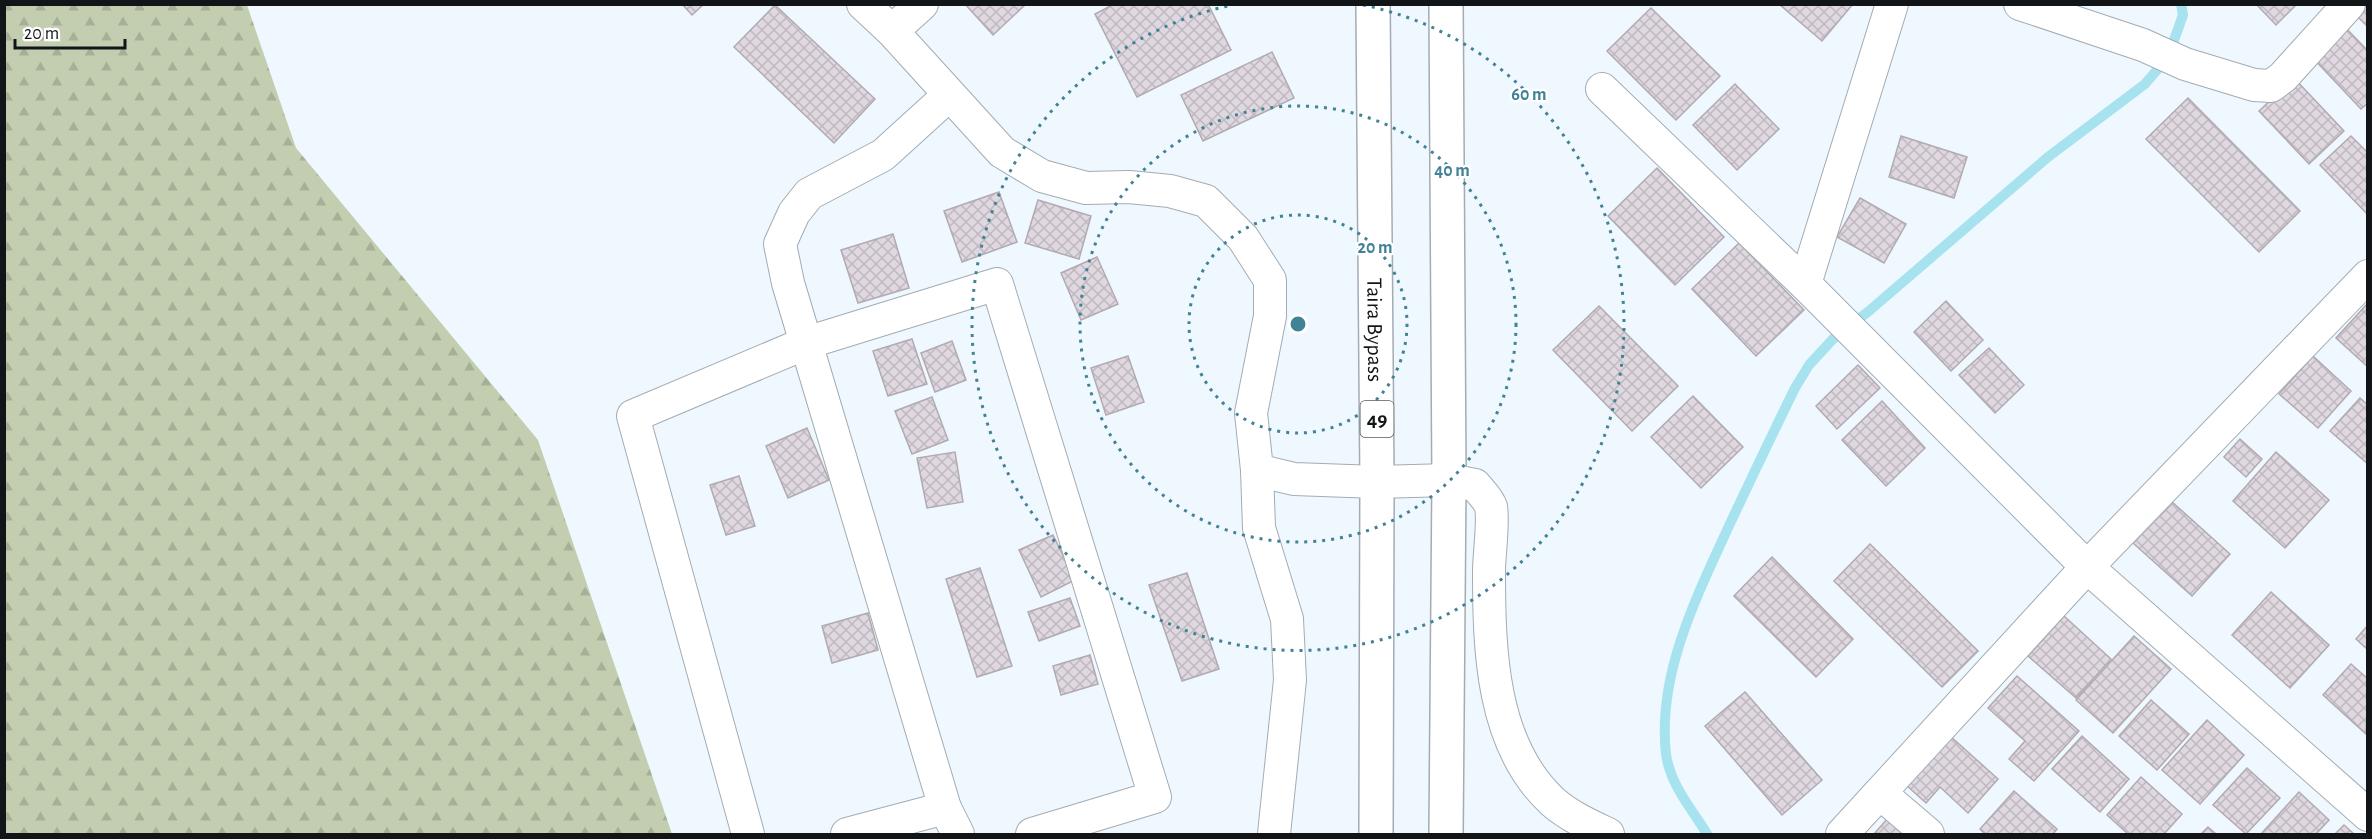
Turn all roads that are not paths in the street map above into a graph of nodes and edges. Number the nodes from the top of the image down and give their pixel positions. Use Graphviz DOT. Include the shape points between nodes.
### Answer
graph roads {
  1 [pos="863,4"];
  2 [pos="922,4"];
  3 [pos="1373,4"];
  4 [pos="1446,4"];
  5 [pos="1892,4"];
  6 [pos="2020,4"];
  7 [pos="2349,4"];
  8 [pos="892,31"];
  9 [pos="1602,89"];
  10 [pos="949,95"];
  11 [pos="2367,276"];
  12 [pos="1805,284"];
  13 [pos="806,343"];
  14 [pos="1257,470"];
  15 [pos="1449,480"];
  16 [pos="1377,482"];
  17 [pos="2087,567"];
  18 [pos="1881,794"];
  19 [pos="2367,815"];
  20 [pos="952,821"];
  21 [pos="748,834"];
  22 [pos="847,834"];
  23 [pos="1032,834"];
  24 [pos="1274,834"];
  25 [pos="1376,834"];
  26 [pos="1446,834"];
  27 [pos="1608,834"];
  28 [pos="1842,834"];
  29 [pos="1928,834"];
  1 -- 8 [label="street"];
  2 -- 8 [label="street"];
  3 -- 16 [label="highway, Taira Bypass / 49"];
  4 -- 15 [label="highway"];
  5 -- 12 [label="street"];
  6 -- 7 [label="street" via="2143,45 2185,64 2254,85 2271,86"];
  8 -- 10 [label="street"];
  9 -- 12 [label="street"];
  10 -- 13 [label="street" via="883,155 808,194 794,213 780,244"];
  10 -- 14 [label="street" via="1002,152 1042,176 1086,188 1170,191 1206,201 1243,238 1270,280 1270,316 1251,413"];
  11 -- 17 [label="street"];
  12 -- 17 [label="street"];
  13 -- 20 [label="street"];
  13 -- 21 [label="street" via="633,416"];
  13 -- 23 [label="street" via="996,284 1155,797"];
  14 -- 16 [label="street" via="1294,479"];
  14 -- 24 [label="street" via="1259,528 1287,619 1290,680"];
  15 -- 16 [label="street"];
  15 -- 26 [label="highway"];
  15 -- 27 [label="street" via="1475,485 1491,506 1491,648 1506,729 1523,764 1553,802 1570,816"];
  16 -- 25 [label="highway, Taira Bypass / 49"];
  17 -- 18 [label="street"];
  17 -- 19 [label="street"];
  18 -- 28 [label="street"];
  18 -- 29 [label="street"];
  20 -- 22 [label="street"];
}
